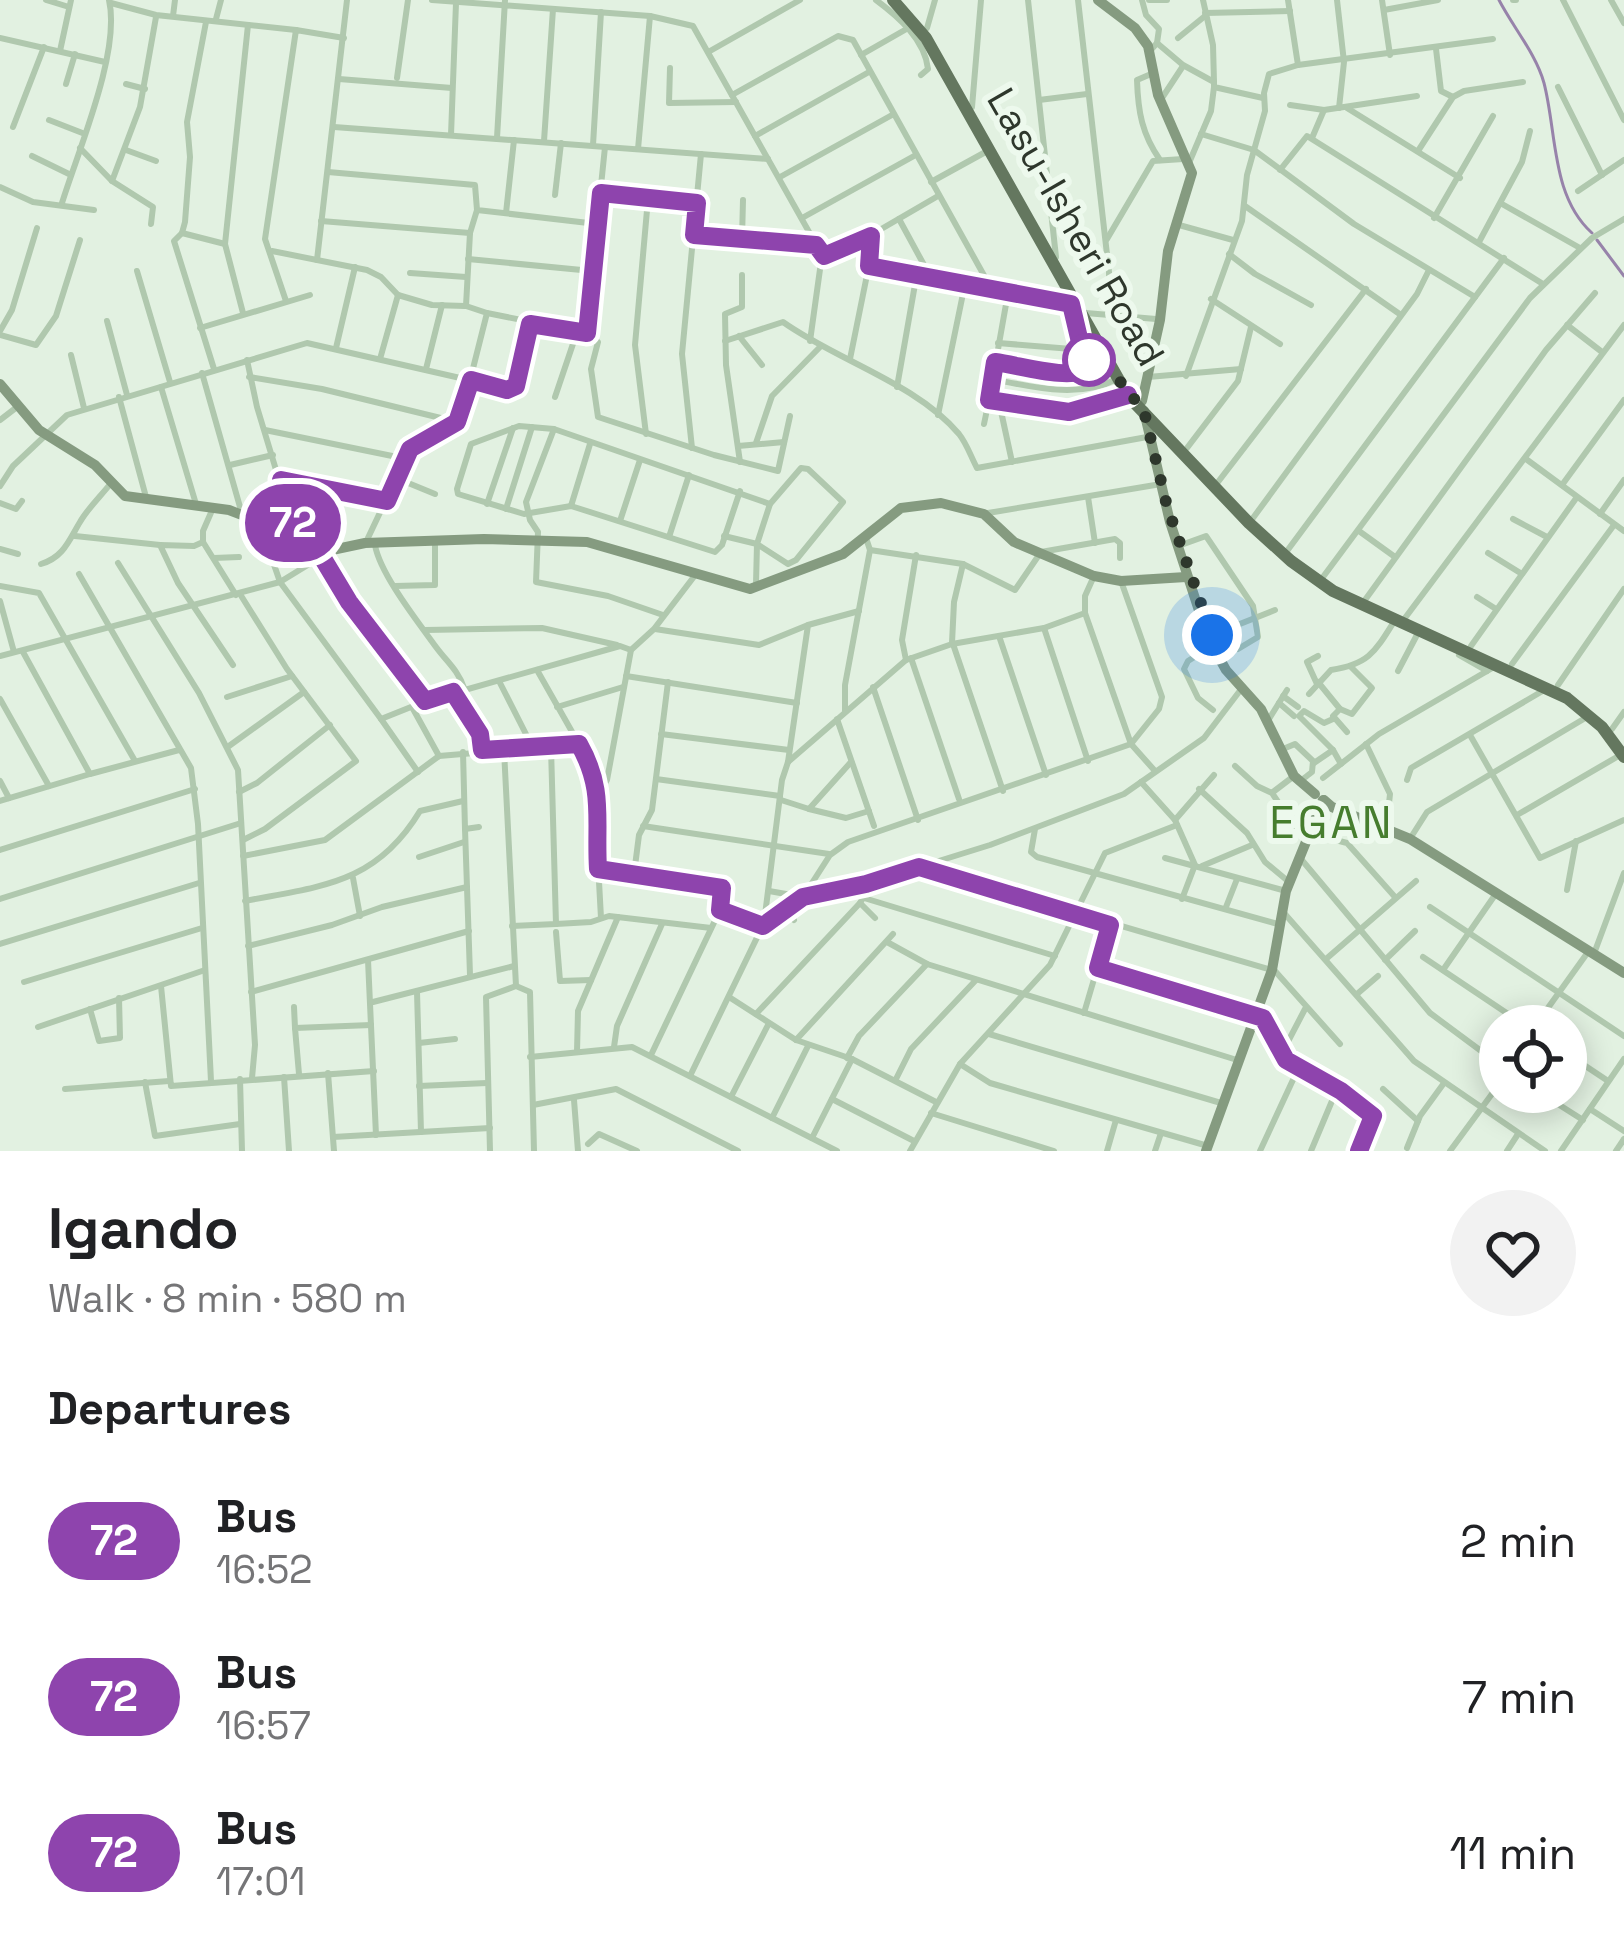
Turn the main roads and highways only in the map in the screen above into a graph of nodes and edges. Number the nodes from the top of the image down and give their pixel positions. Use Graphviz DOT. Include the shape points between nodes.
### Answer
graph roads {
  1 [pos="893,0"];
  2 [pos="903,0"];
  3 [pos="917,27"];
  4 [pos="992,149"];
  5 [pos="1136,399"];
  6 [pos="1180,446"];
  7 [pos="1400,619"];
  8 [pos="1554,686"];
  9 [pos="1623,752"];
  1 -- 3 [label="main road, Lasu-Isheri Road"];
  2 -- 3 [label="main road, Lasu-Isheri Road"];
  3 -- 4 [label="main road, Lasu-Isheri Road"];
  3 -- 4 [label="main road, Lasu-Isheri Road"];
  4 -- 5 [label="main road, Lasu-Isheri Road"];
  4 -- 5 [label="main road, Lasu-Isheri Road" via="1072,304"];
  5 -- 6 [label="main road, Lasu-Isheri Road"];
  6 -- 7 [label="main road, Lasu-Isheri Road" via="1286,551"];
  6 -- 7 [label="main road, Lasu-Isheri Road" via="1291,561 1333,591"];
  7 -- 8 [label="main road, Lasu-Isheri Road"];
  7 -- 8 [label="main road, Lasu-Isheri Road" via="1492,668"];
  8 -- 9 [label="main road, Lasu-Isheri Road"];
  8 -- 9 [label="main road, Lasu-Isheri Road" via="1612,729"];
}
